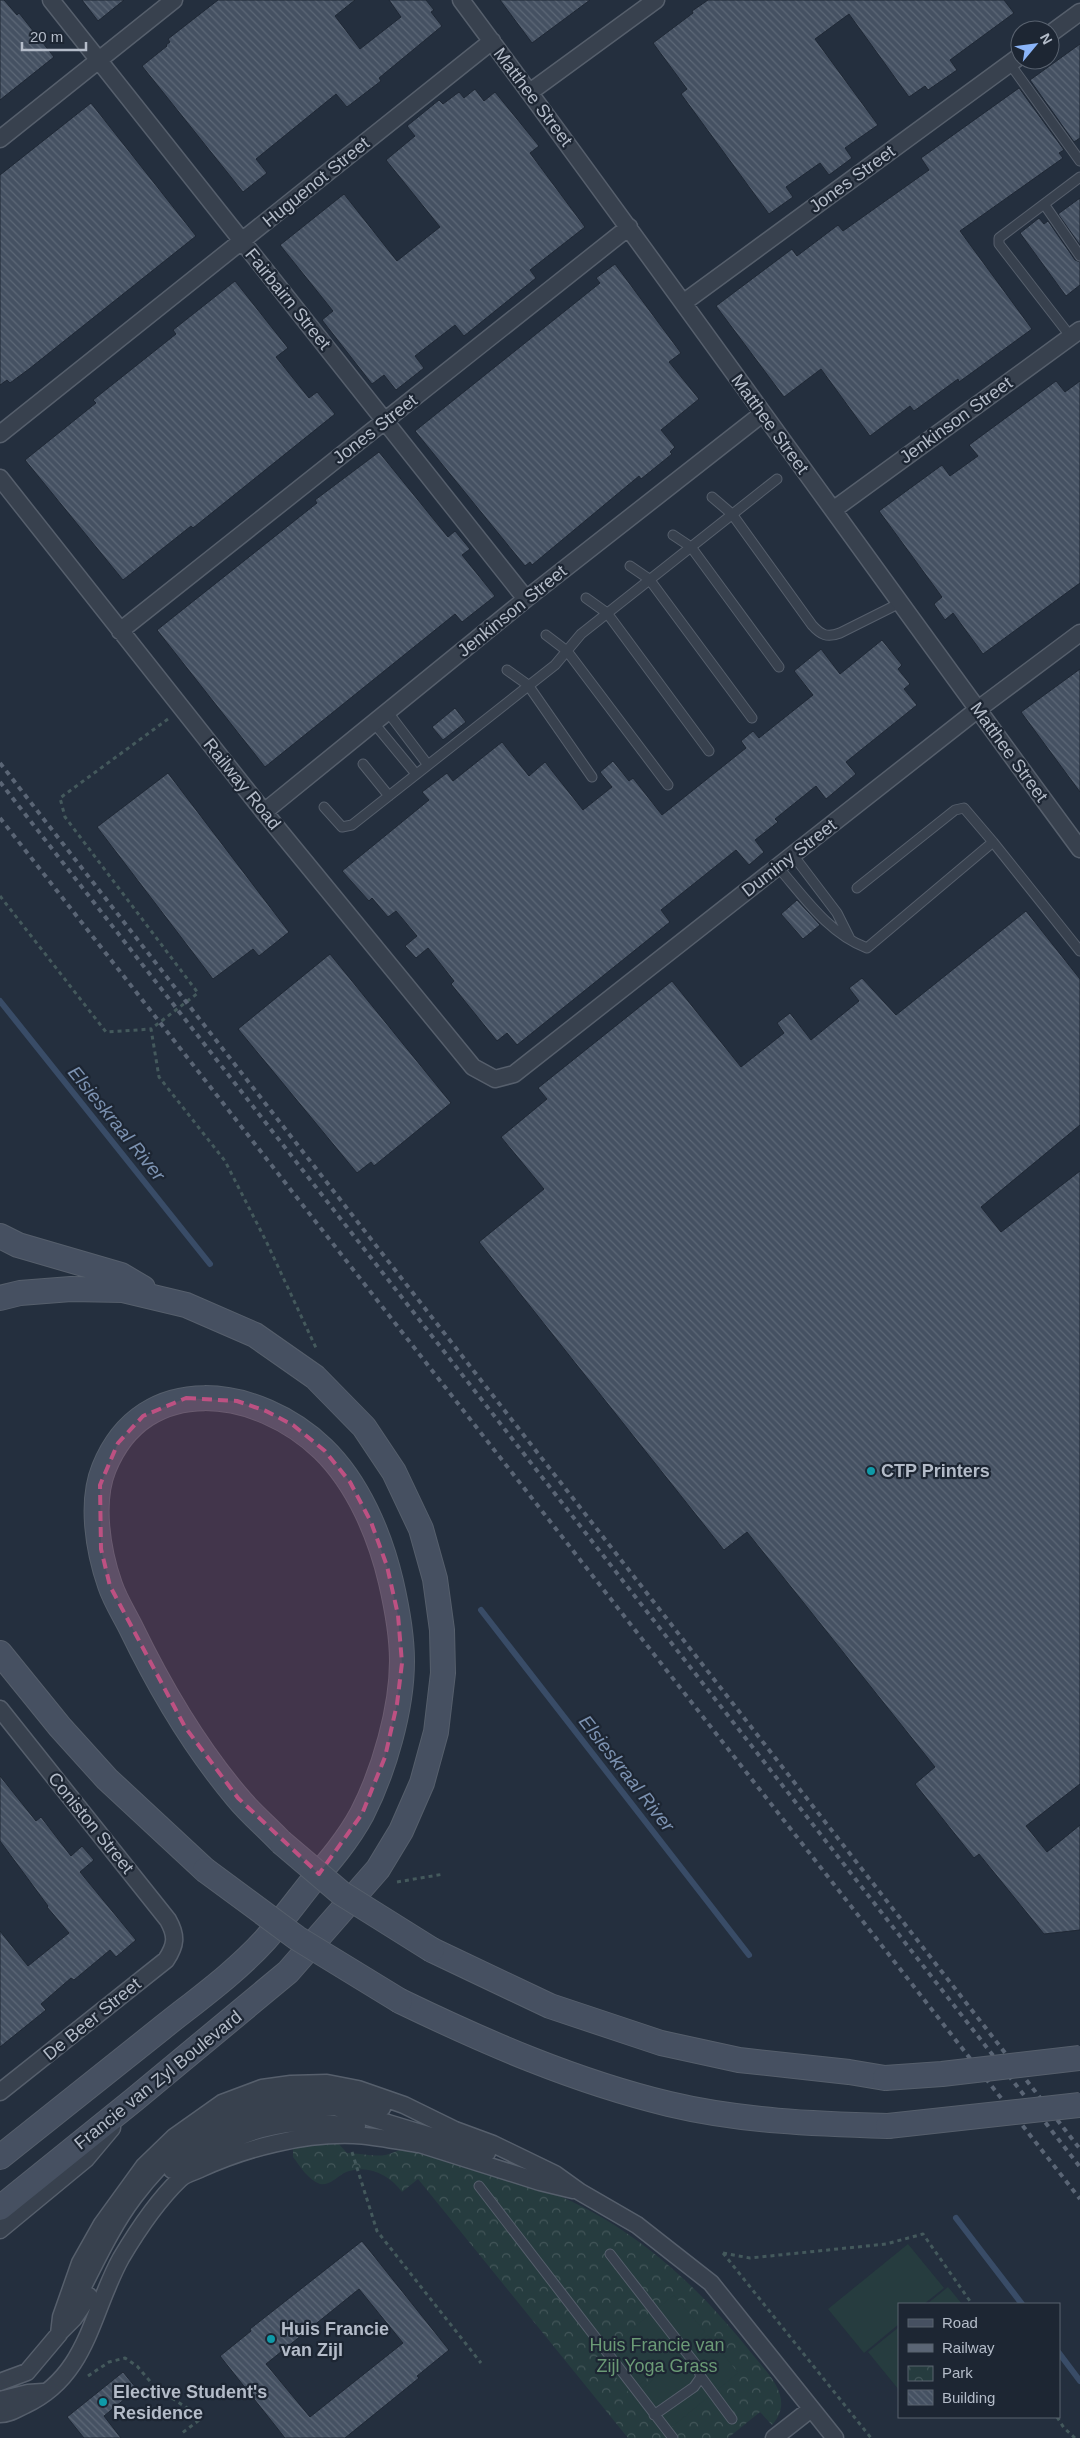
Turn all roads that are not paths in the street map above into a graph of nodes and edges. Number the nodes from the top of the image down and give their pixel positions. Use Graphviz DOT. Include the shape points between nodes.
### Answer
graph roads {
  1 [pos="51,0"];
  2 [pos="174,0"];
  3 [pos="461,0"];
  4 [pos="656,0"];
  5 [pos="1080,12"];
  6 [pos="1060,27"];
  7 [pos="492,41"];
  8 [pos="99,60"];
  9 [pos="1010,64"];
  10 [pos="1021,70"];
  11 [pos="530,92"];
  12 [pos="0,139"];
  13 [pos="1080,161"];
  14 [pos="1080,177"];
  15 [pos="1044,204"];
  16 [pos="629,227"];
  17 [pos="242,241"];
  18 [pos="1080,256"];
  19 [pos="684,302"];
  20 [pos="1075,333"];
  21 [pos="762,414"];
  22 [pos="386,421"];
  23 [pos="0,434"];
  24 [pos="0,478"];
  25 [pos="777,479"];
  26 [pos="712,497"];
  27 [pos="832,510"];
  28 [pos="732,514"];
  29 [pos="673,535"];
  30 [pos="691,546"];
  31 [pos="630,566"];
  32 [pos="649,579"];
  33 [pos="586,598"];
  34 [pos="526,599"];
  35 [pos="900,603"];
  36 [pos="607,613"];
  37 [pos="120,631"];
  38 [pos="1080,633"];
  39 [pos="546,635"];
  40 [pos="566,650"];
  41 [pos="779,667"];
  42 [pos="507,670"];
  43 [pos="528,685"];
  44 [pos="977,710"];
  45 [pos="386,711"];
  46 [pos="752,718"];
  47 [pos="373,722"];
  48 [pos="709,751"];
  49 [pos="363,764"];
  50 [pos="428,765"];
  51 [pos="416,774"];
  52 [pos="592,777"];
  53 [pos="668,785"];
  54 [pos="389,796"];
  55 [pos="324,807"];
  56 [pos="264,812"];
  57 [pos="993,842"];
  58 [pos="1080,849"];
  59 [pos="792,855"];
  60 [pos="778,866"];
  61 [pos="857,888"];
  62 [pos="851,942"];
  63 [pos="1080,952"];
  64 [pos="495,1079"];
  65 [pos="0,1236"];
  66 [pos="0,1298"];
  67 [pos="163,1300"];
  68 [pos="0,1653"];
  69 [pos="0,1709"];
  70 [pos="176,1939"];
  71 [pos="1080,2058"];
  72 [pos="0,2092"];
  73 [pos="136,2099"];
  74 [pos="1080,2105"];
  75 [pos="0,2157"];
  76 [pos="555,2174"];
  77 [pos="479,2186"];
  78 [pos="580,2192"];
  79 [pos="0,2208"];
  80 [pos="0,2230"];
  81 [pos="610,2254"];
  82 [pos="59,2333"];
  83 [pos="700,2376"];
  84 [pos="0,2382"];
  85 [pos="50,2392"];
  86 [pos="0,2400"];
  87 [pos="812,2409"];
  88 [pos="0,2414"];
  89 [pos="654,2415"];
  90 [pos="732,2419"];
  91 [pos="673,2438"];
  92 [pos="774,2438"];
  93 [pos="835,2438"];
  1 -- 8 [label="street, Fairbairn Street"];
  2 -- 8 [label="street"];
  3 -- 7 [label="street, Matthee Street"];
  4 -- 11 [label="street"];
  5 -- 6 [label="street"];
  7 -- 11 [label="street, Matthee Street"];
  7 -- 17 [label="street, Huguenot Street"];
  8 -- 12 [label="street"];
  8 -- 17 [label="street, Fairbairn Street"];
  9 -- 19 [label="street, Jones Street"];
  10 -- 13 [label="lane"];
  11 -- 16 [label="street, Matthee Street"];
  14 -- 15 [label="lane"];
  15 -- 18 [label="lane"];
  15 -- 20 [label="lane" via="1003,234 999,238 1000,244"];
  16 -- 19 [label="street, Matthee Street"];
  16 -- 22 [label="street, Jones Street"];
  17 -- 22 [label="street, Fairbairn Street"];
  17 -- 23 [label="street, Huguenot Street"];
  19 -- 21 [label="street, Matthee Street"];
  20 -- 27 [label="street, Jenkinson Street"];
  21 -- 27 [label="street, Matthee Street"];
  21 -- 34 [label="street, Jenkinson Street"];
  22 -- 34 [label="street, Fairbairn Street"];
  22 -- 37 [label="street, Jones Street"];
  24 -- 37 [label="street, Railway Road"];
  25 -- 28 [label="lane"];
  26 -- 28 [label="lane"];
  27 -- 35 [label="street, Matthee Street"];
  28 -- 30 [label="lane"];
  28 -- 35 [label="lane" via="821,634 831,636 840,633"];
  29 -- 30 [label="lane"];
  30 -- 32 [label="lane"];
  30 -- 41 [label="lane"];
  31 -- 32 [label="lane"];
  32 -- 36 [label="lane"];
  32 -- 46 [label="lane"];
  33 -- 36 [label="lane"];
  34 -- 45 [label="street, Jenkinson Street"];
  35 -- 44 [label="street, Matthee Street"];
  36 -- 40 [label="lane"];
  36 -- 48 [label="lane"];
  37 -- 56 [label="street, Railway Road"];
  38 -- 44 [label="street, Duminy Street"];
  39 -- 40 [label="lane"];
  40 -- 43 [label="lane" via="554,665"];
  40 -- 53 [label="lane"];
  42 -- 43 [label="lane"];
  43 -- 50 [label="lane"];
  43 -- 52 [label="lane"];
  44 -- 58 [label="street, Matthee Street"];
  44 -- 59 [label="street, Duminy Street"];
  45 -- 47 [label="street, Jenkinson Street"];
  45 -- 50 [label="lane"];
  47 -- 51 [label="lane"];
  47 -- 56 [label="street, Jenkinson Street"];
  49 -- 54 [label="lane"];
  50 -- 51 [label="lane"];
  51 -- 54 [label="lane"];
  54 -- 55 [label="lane" via="345,828"];
  56 -- 64 [label="street, Railway Road" via="473,1067"];
  57 -- 61 [label="lane" via="964,808 955,810"];
  57 -- 62 [label="lane" via="867,948"];
  57 -- 63 [label="lane"];
  59 -- 60 [label="street, Duminy Street"];
  59 -- 62 [label="lane" via="837,913"];
  60 -- 62 [label="lane" via="827,923"];
  60 -- 64 [label="street, Duminy Street" via="514,1074"];
  65 -- 67 [label="main road" via="18,1245 121,1274"];
  66 -- 67 [label="main road, Francie van Zyl Boulevard" via="71,1289 123,1290"];
  67 -- 73 [label="main road, Francie van Zyl Boulevard" via="186,1306 255,1335 316,1377 364,1427 394,1472 421,1529 435,1579 442,1630 443,1673 436,1732 422,1783 401,1831 378,1869 288,1972"];
  68 -- 74 [label="main road, bridge" via="107,1779 205,1870 297,1938 400,2001 530,2060 600,2085 670,2104 741,2117 814,2124 888,2126"];
  69 -- 70 [label="street, Coniston Street" via="168,1920"];
  70 -- 72 [label="street, De Beer Street" via="166,1960"];
  71 -- 75 [label="main road, bridge" via="886,2078 739,2060 661,2044 550,2006 432,1950 341,1893 281,1842 238,1798 186,1727 147,1661 110,1586 98,1518 104,1467 118,1443 143,1416 158,1407 186,1398 217,1397 237,1401 293,1425 325,1450 361,1502 387,1566 398,1615 402,1663 385,1756 362,1814 341,1847 264,1941 199,1998"];
  73 -- 79 [label="main road, Francie van Zyl Boulevard"];
  73 -- 80 [label="street" via="86,2159"];
  76 -- 78 [label="street"];
  76 -- 82 [label="street" via="335,2107 295,2108 241,2119 199,2145 160,2182 121,2234 91,2293"];
  76 -- 82 [label="street" via="404,2105 358,2089 327,2083 262,2088 222,2103 194,2120 144,2166 102,2224 80,2264"];
  77 -- 89 [label="lane"];
  78 -- 85 [label="street" via="359,2126 298,2122 222,2144 200,2159 148,2218 121,2259 79,2356"];
  78 -- 87 [label="street" via="637,2225 711,2283"];
  81 -- 83 [label="lane" via="697,2366"];
  82 -- 84 [label="street" via="27,2372"];
  83 -- 89 [label="lane" via="694,2386"];
  83 -- 90 [label="lane"];
  85 -- 86 [label="street"];
  85 -- 88 [label="street"];
  87 -- 92 [label="street"];
  87 -- 93 [label="street"];
  89 -- 91 [label="lane"];
}
